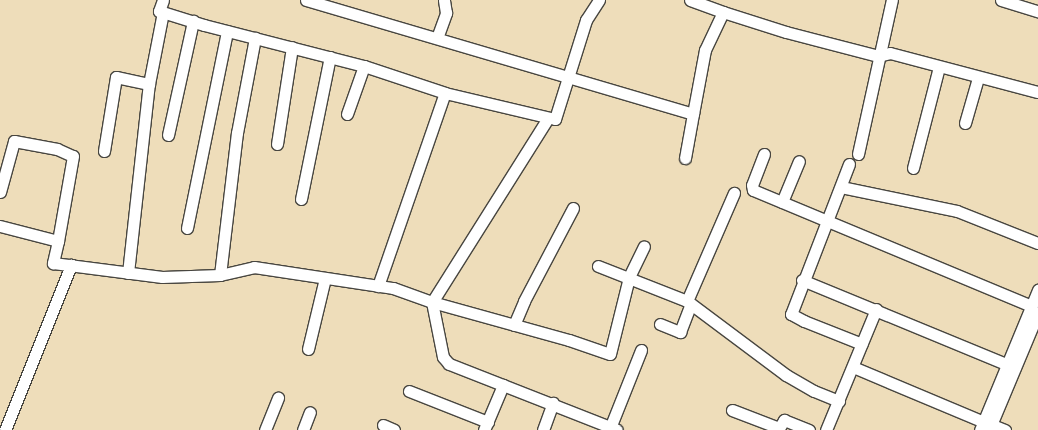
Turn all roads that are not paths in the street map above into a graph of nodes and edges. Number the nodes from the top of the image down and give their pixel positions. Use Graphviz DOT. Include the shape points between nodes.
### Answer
graph roads {
  1 [pos="163,0"];
  2 [pos="306,0"];
  3 [pos="444,0"];
  4 [pos="599,0"];
  5 [pos="690,0"];
  6 [pos="892,0"];
  7 [pos="1001,0"];
  8 [pos="1038,11"];
  9 [pos="163,12"];
  10 [pos="723,12"];
  11 [pos="193,21"];
  12 [pos="227,31"];
  13 [pos="255,38"];
  14 [pos="437,38"];
  15 [pos="292,47"];
  16 [pos="878,56"];
  17 [pos="330,57"];
  18 [pos="364,66"];
  19 [pos="939,67"];
  20 [pos="568,77"];
  21 [pos="978,78"];
  22 [pos="149,84"];
  23 [pos="1038,92"];
  24 [pos="445,93"];
  25 [pos="347,114"];
  26 [pos="693,114"];
  27 [pos="548,118"];
  28 [pos="965,124"];
  29 [pos="168,135"];
  30 [pos="277,144"];
  31 [pos="104,151"];
  32 [pos="764,154"];
  33 [pos="858,154"];
  34 [pos="685,158"];
  35 [pos="799,161"];
  36 [pos="849,164"];
  37 [pos="912,168"];
  38 [pos="841,187"];
  39 [pos="0,192"];
  40 [pos="734,193"];
  41 [pos="301,199"];
  42 [pos="782,202"];
  43 [pos="573,208"];
  44 [pos="826,221"];
  45 [pos="0,226"];
  46 [pos="187,228"];
  47 [pos="58,241"];
  48 [pos="1038,243"];
  49 [pos="644,246"];
  50 [pos="71,265"];
  51 [pos="598,266"];
  52 [pos="128,273"];
  53 [pos="220,274"];
  54 [pos="629,277"];
  55 [pos="325,278"];
  56 [pos="802,280"];
  57 [pos="378,286"];
  58 [pos="1038,290"];
  59 [pos="432,302"];
  60 [pos="689,303"];
  61 [pos="876,309"];
  62 [pos="1035,309"];
  63 [pos="660,324"];
  64 [pos="514,325"];
  65 [pos="862,344"];
  66 [pos="308,349"];
  67 [pos="641,350"];
  68 [pos="1011,366"];
  69 [pos="853,367"];
  70 [pos="503,385"];
  71 [pos="408,391"];
  72 [pos="278,398"];
  73 [pos="839,400"];
  74 [pos="553,403"];
  75 [pos="732,410"];
  76 [pos="310,412"];
  77 [pos="383,425"];
  78 [pos="486,426"];
  79 [pos="986,427"];
  80 [pos="613,429"];
  81 [pos="779,429"];
  82 [pos="6,430"];
  83 [pos="265,430"];
  84 [pos="303,430"];
  85 [pos="394,430"];
  86 [pos="543,430"];
  87 [pos="809,430"];
  88 [pos="826,430"];
  89 [pos="1005,430"];
  1 -- 9 [label="street" via="159,11"];
  2 -- 14 [label="street" via="396,29"];
  3 -- 14 [label="street" via="446,13"];
  4 -- 20 [label="street" via="586,20"];
  5 -- 10 [label="street"];
  6 -- 16 [label="street"];
  7 -- 8 [label="street"];
  9 -- 11 [label="street"];
  9 -- 22 [label="street"];
  10 -- 16 [label="street" via="786,32"];
  10 -- 26 [label="street" via="706,50"];
  11 -- 12 [label="street"];
  11 -- 29 [label="street"];
  12 -- 13 [label="street"];
  12 -- 46 [label="street"];
  13 -- 15 [label="street"];
  13 -- 53 [label="street" via="237,133"];
  14 -- 20 [label="street"];
  15 -- 17 [label="street"];
  15 -- 30 [label="street"];
  16 -- 19 [label="street" via="890,53"];
  16 -- 33 [label="street"];
  17 -- 18 [label="street"];
  17 -- 41 [label="street"];
  18 -- 24 [label="street"];
  18 -- 25 [label="street"];
  19 -- 21 [label="street"];
  19 -- 37 [label="street"];
  20 -- 26 [label="street"];
  20 -- 27 [label="street" via="555,119"];
  21 -- 23 [label="street"];
  21 -- 28 [label="street"];
  22 -- 31 [label="street" via="116,77"];
  22 -- 52 [label="street"];
  24 -- 27 [label="street"];
  24 -- 57 [label="street"];
  26 -- 34 [label="street"];
  27 -- 59 [label="street"];
  32 -- 42 [label="street" via="751,188"];
  35 -- 42 [label="street"];
  36 -- 38 [label="street"];
  38 -- 44 [label="street"];
  38 -- 48 [label="street" via="957,211"];
  39 -- 47 [label="street" via="14,141 57,149 73,156"];
  40 -- 60 [label="street"];
  42 -- 44 [label="street"];
  43 -- 64 [label="street"];
  44 -- 56 [label="street"];
  44 -- 62 [label="street"];
  45 -- 47 [label="street"];
  47 -- 50 [label="street" via="53,263"];
  49 -- 54 [label="street"];
  50 -- 52 [label="street"];
  50 -- 82 [label="street"];
  51 -- 54 [label="street"];
  52 -- 53 [label="street" via="162,277"];
  53 -- 55 [label="street" via="254,267"];
  54 -- 60 [label="street"];
  54 -- 64 [label="street" via="610,354"];
  55 -- 57 [label="street"];
  55 -- 66 [label="street"];
  56 -- 61 [label="street"];
  56 -- 65 [label="street" via="791,314 804,322"];
  57 -- 59 [label="street" via="393,288"];
  58 -- 62 [label="street"];
  59 -- 64 [label="street"];
  59 -- 70 [label="street" via="446,361"];
  60 -- 63 [label="street" via="680,332"];
  60 -- 73 [label="street" via="786,375"];
  61 -- 65 [label="street"];
  61 -- 68 [label="street"];
  62 -- 68 [label="street"];
  65 -- 69 [label="street"];
  67 -- 80 [label="street"];
  68 -- 79 [label="street"];
  69 -- 73 [label="street"];
  69 -- 79 [label="street"];
  70 -- 74 [label="street"];
  70 -- 78 [label="street"];
  71 -- 78 [label="street"];
  72 -- 83 [label="street"];
  73 -- 88 [label="street"];
  74 -- 80 [label="street"];
  74 -- 86 [label="street"];
  75 -- 81 [label="street"];
  76 -- 84 [label="street"];
  77 -- 85 [label="street"];
  79 -- 89 [label="street"];
  81 -- 87 [label="street" via="781,422 787,421"];
}
